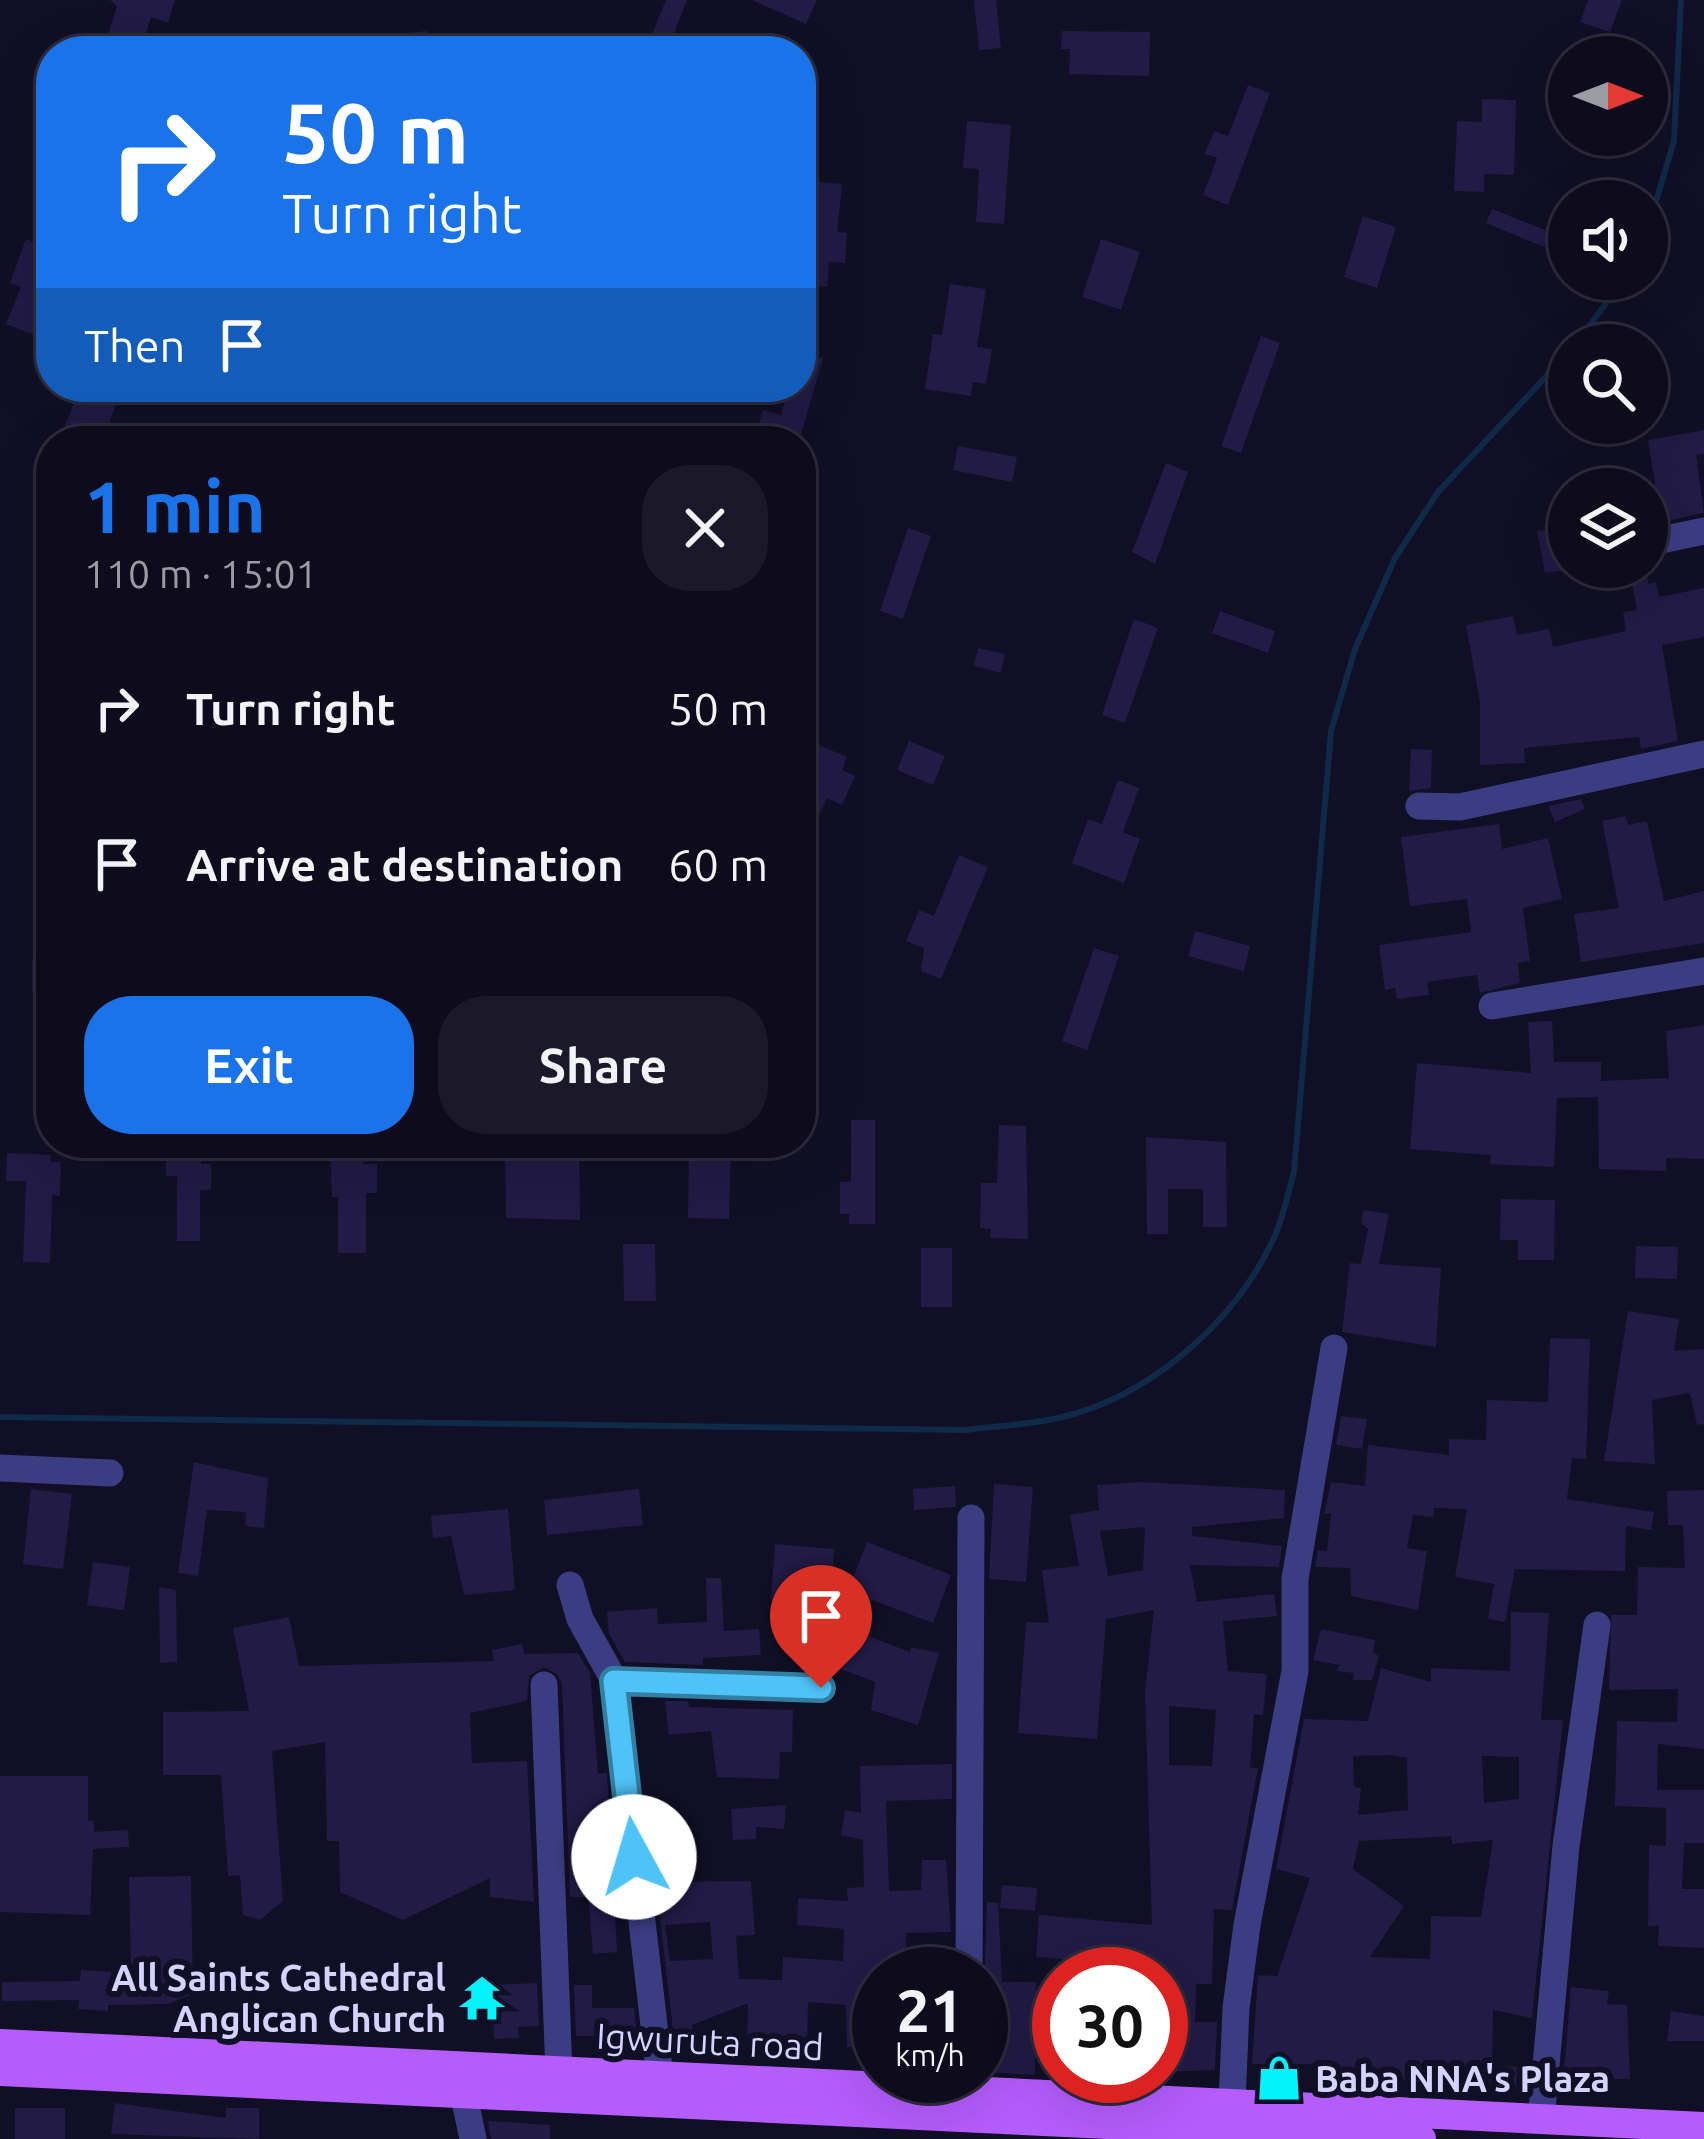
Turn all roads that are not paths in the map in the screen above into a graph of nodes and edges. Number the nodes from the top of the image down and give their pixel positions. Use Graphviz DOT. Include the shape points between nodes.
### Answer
graph roads {
  1 [pos="1704,531"];
  2 [pos="1668,539"];
  3 [pos="1704,754"];
  4 [pos="1419,806"];
  5 [pos="1704,971"];
  6 [pos="1492,1006"];
  7 [pos="1334,1348"];
  8 [pos="0,1468"];
  9 [pos="110,1473"];
  10 [pos="971,1518"];
  11 [pos="570,1585"];
  12 [pos="1597,1625"];
  13 [pos="614,1681"];
  14 [pos="544,1685"];
  15 [pos="821,1688"];
  16 [pos="969,1947"];
  17 [pos="0,2044"];
  18 [pos="0,2071"];
  19 [pos="559,2073"];
  20 [pos="660,2077"];
  21 [pos="464,2096"];
  22 [pos="963,2106"];
  23 [pos="1541,2120"];
  24 [pos="1233,2124"];
  25 [pos="1704,2127"];
  26 [pos="473,2139"];
  27 [pos="1421,2139"];
  1 -- 2 [label="street"];
  3 -- 4 [label="street" via="1460,807"];
  5 -- 6 [label="street"];
  7 -- 24 [label="street" via="1295,1579 1295,1671 1236,2008"];
  8 -- 9 [label="street"];
  10 -- 16 [label="street"];
  11 -- 13 [label="street"];
  12 -- 23 [label="street"];
  13 -- 15 [label="street"];
  13 -- 20 [label="street"];
  14 -- 19 [label="street"];
  17 -- 19 [label="main road, Igwuruta road"];
  18 -- 21 [label="main road, Igwuruta road"];
  19 -- 20 [label="main road, Igwuruta road"];
  20 -- 22 [label="main road, Igwuruta road"];
  21 -- 22 [label="main road, Igwuruta road"];
  21 -- 26 [label="street"];
  22 -- 24 [label="main road, Igwuruta road"];
  23 -- 24 [label="main road, Igwuruta road"];
  23 -- 25 [label="main road, Igwuruta road"];
  24 -- 27 [label="main road, Igwuruta road"];
}
